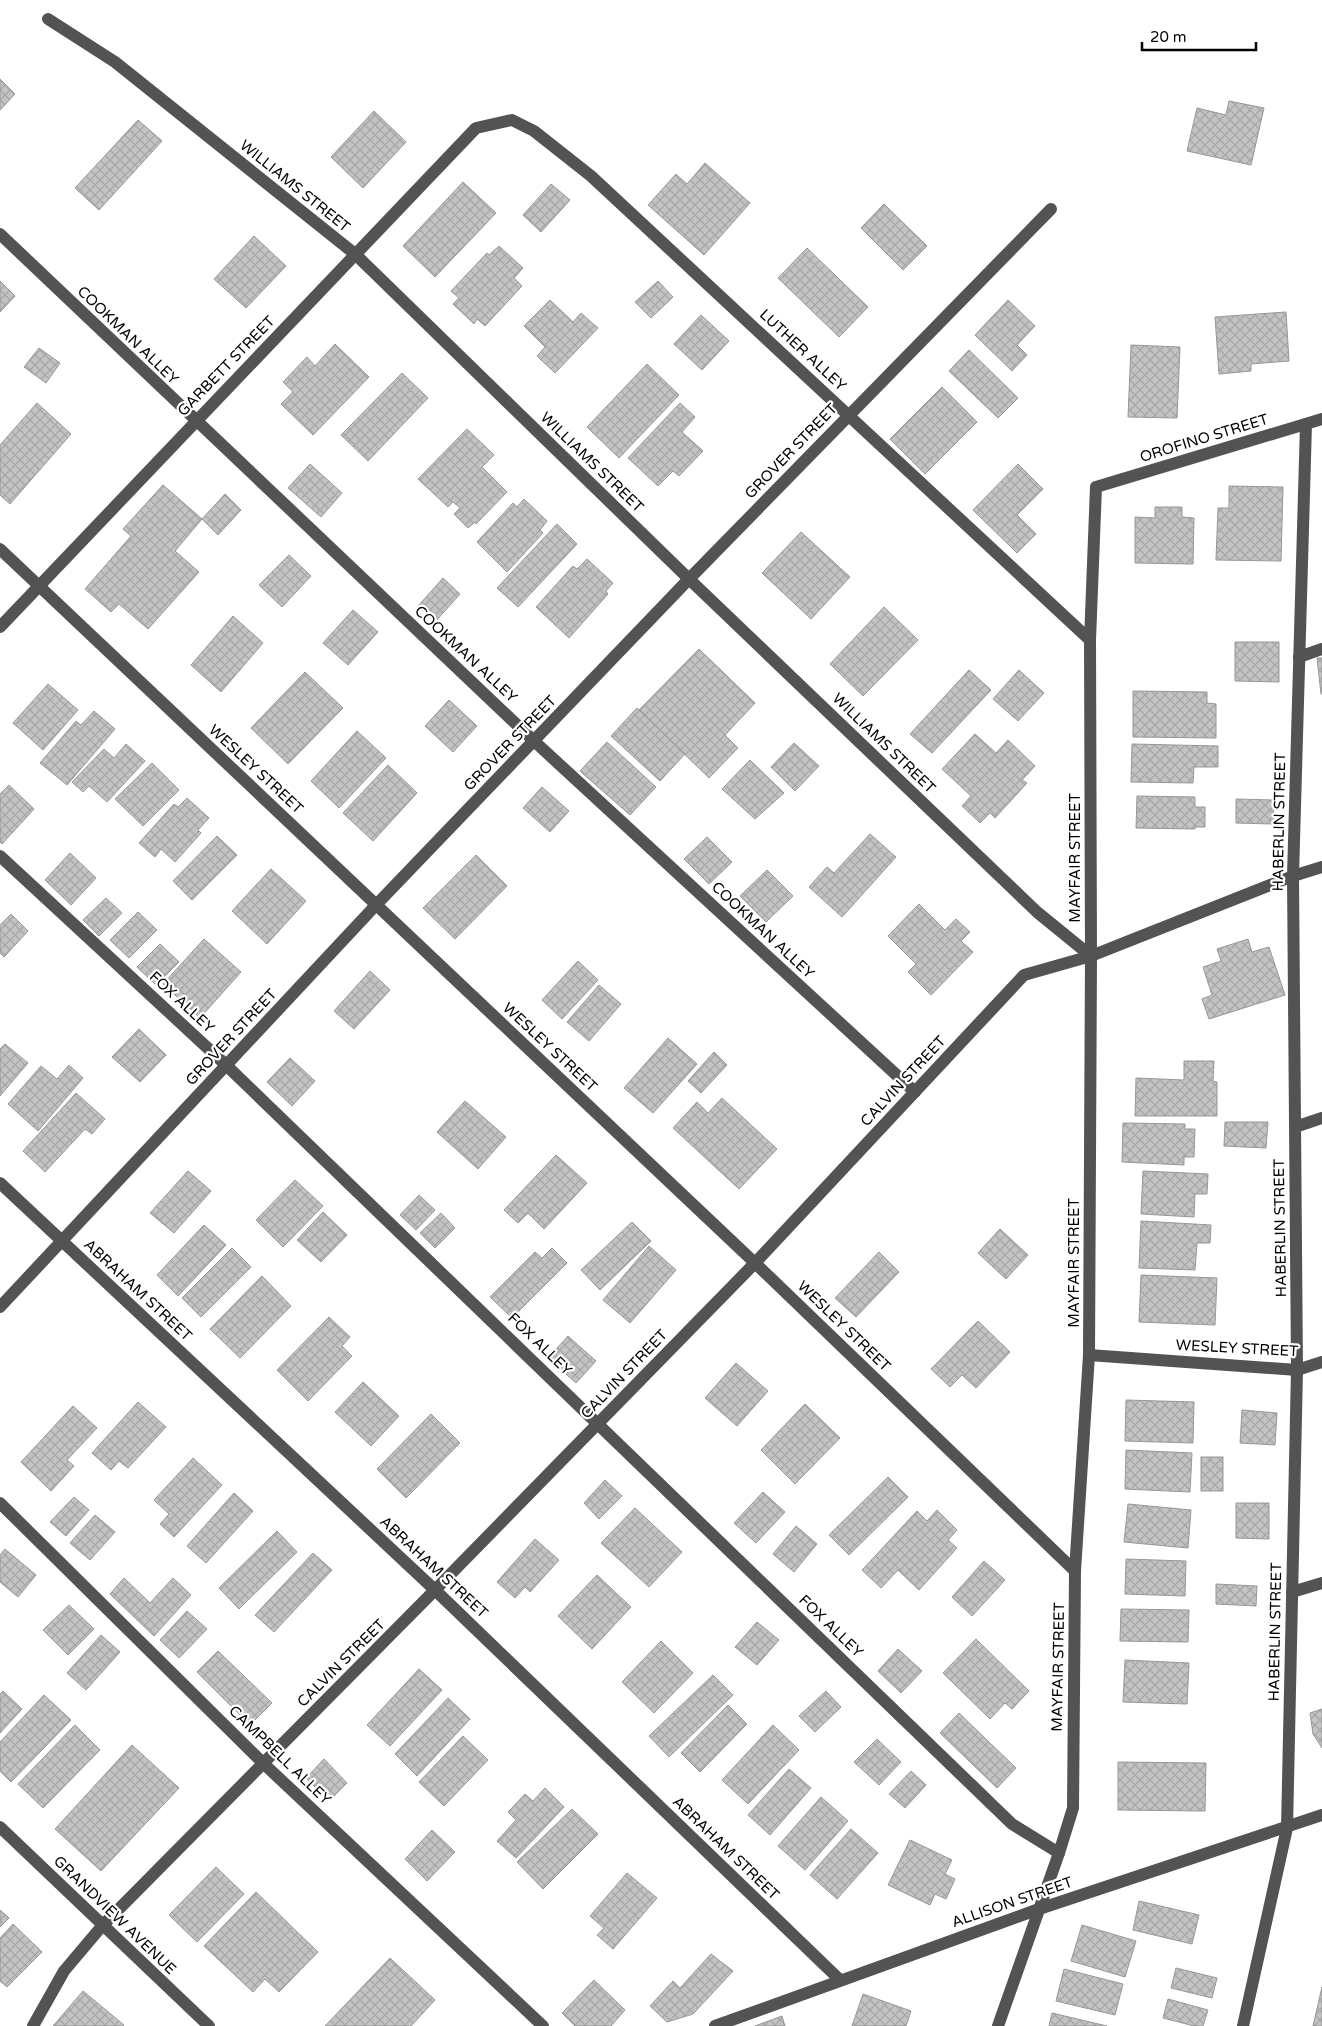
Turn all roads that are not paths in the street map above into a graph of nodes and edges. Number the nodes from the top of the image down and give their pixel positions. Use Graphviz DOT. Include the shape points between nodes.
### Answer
graph roads {
  1 [pos="48,19"];
  2 [pos="476,128"];
  3 [pos="1051,209"];
  4 [pos="0,234"];
  5 [pos="355,254"];
  6 [pos="849,415"];
  7 [pos="1322,419"];
  8 [pos="195,421"];
  9 [pos="1306,424"];
  10 [pos="1096,487"];
  11 [pos="0,549"];
  12 [pos="689,579"];
  13 [pos="39,586"];
  14 [pos="0,627"];
  15 [pos="1090,640"];
  16 [pos="1322,649"];
  17 [pos="1299,657"];
  18 [pos="534,740"];
  19 [pos="0,856"];
  20 [pos="1322,867"];
  21 [pos="1294,876"];
  22 [pos="376,905"];
  23 [pos="1092,956"];
  24 [pos="226,1066"];
  25 [pos="915,1092"];
  26 [pos="1322,1118"];
  27 [pos="1295,1127"];
  28 [pos="0,1183"];
  29 [pos="62,1242"];
  30 [pos="755,1263"];
  31 [pos="0,1307"];
  32 [pos="1089,1355"];
  33 [pos="1322,1362"];
  34 [pos="1298,1370"];
  35 [pos="599,1423"];
  36 [pos="0,1503"];
  37 [pos="1076,1571"];
  38 [pos="1322,1583"];
  39 [pos="436,1590"];
  40 [pos="1292,1592"];
  41 [pos="264,1764"];
  42 [pos="1322,1815"];
  43 [pos="0,1827"];
  44 [pos="1287,1828"];
  45 [pos="1059,1853"];
  46 [pos="1039,1908"];
  47 [pos="102,1926"];
  48 [pos="840,1980"];
  49 [pos="33,2026"];
  50 [pos="209,2026"];
  51 [pos="543,2026"];
  52 [pos="715,2026"];
  53 [pos="998,2026"];
  54 [pos="1243,2026"];
  1 -- 5 [label="street, WILLIAMS STREET" via="114,62"];
  2 -- 5 [label="street, GARBETT STREET"];
  2 -- 6 [label="street, LUTHER ALLEY" via="512,120 534,131 591,176"];
  3 -- 6 [label="street, GROVER STREET"];
  4 -- 8 [label="street, COOKMAN ALLEY"];
  5 -- 8 [label="street, GARBETT STREET"];
  5 -- 12 [label="street, WILLIAMS STREET"];
  6 -- 12 [label="street, GROVER STREET"];
  6 -- 15 [label="street, LUTHER ALLEY"];
  7 -- 9 [label="street, OROFINO STREET"];
  8 -- 13 [label="street, GARBETT STREET"];
  8 -- 18 [label="street, COOKMAN ALLEY"];
  9 -- 10 [label="street, OROFINO STREET"];
  9 -- 17 [label="street, HABERLIN STREET"];
  10 -- 15 [label="street, MAYFAIR STREET"];
  11 -- 13 [label="street, WESLEY STREET"];
  12 -- 18 [label="street, GROVER STREET"];
  12 -- 23 [label="street, WILLIAMS STREET" via="1037,912"];
  13 -- 14 [label="street, GARBETT STREET"];
  13 -- 22 [label="street, WESLEY STREET"];
  15 -- 23 [label="street, MAYFAIR STREET"];
  16 -- 17 [label="street"];
  17 -- 21 [label="street, HABERLIN STREET"];
  18 -- 22 [label="street, GROVER STREET"];
  18 -- 25 [label="street, COOKMAN ALLEY"];
  19 -- 24 [label="street, FOX ALLEY"];
  20 -- 21 [label="street, CALVIN STREET"];
  21 -- 23 [label="street, CALVIN STREET"];
  21 -- 27 [label="street, HABERLIN STREET"];
  22 -- 24 [label="street, GROVER STREET"];
  22 -- 30 [label="street, WESLEY STREET"];
  23 -- 25 [label="street, CALVIN STREET" via="1024,975"];
  23 -- 32 [label="street, MAYFAIR STREET"];
  24 -- 29 [label="street, GROVER STREET"];
  24 -- 35 [label="street, FOX ALLEY"];
  25 -- 30 [label="street, CALVIN STREET"];
  26 -- 27 [label="street"];
  27 -- 34 [label="street, HABERLIN STREET"];
  28 -- 29 [label="street, ABRAHAM STREET"];
  29 -- 31 [label="street, GROVER STREET"];
  29 -- 39 [label="street, ABRAHAM STREET"];
  30 -- 35 [label="street, CALVIN STREET"];
  30 -- 37 [label="street, WESLEY STREET"];
  32 -- 34 [label="street, WESLEY STREET"];
  32 -- 37 [label="street, MAYFAIR STREET"];
  33 -- 34 [label="street, WESLEY STREET"];
  34 -- 40 [label="street, HABERLIN STREET"];
  35 -- 39 [label="street, CALVIN STREET"];
  35 -- 45 [label="street, FOX ALLEY" via="1012,1824"];
  36 -- 41 [label="street, CAMPBELL ALLEY"];
  37 -- 45 [label="street, MAYFAIR STREET" via="1072,1808"];
  38 -- 40 [label="street"];
  39 -- 41 [label="street, CALVIN STREET"];
  39 -- 48 [label="street, ABRAHAM STREET"];
  40 -- 44 [label="street, HABERLIN STREET"];
  41 -- 47 [label="street, CALVIN STREET"];
  41 -- 51 [label="street, CAMPBELL ALLEY"];
  42 -- 44 [label="street, ALLISON STREET"];
  43 -- 47 [label="street, GRANDVIEW AVENUE"];
  44 -- 46 [label="street, ALLISON STREET"];
  44 -- 54 [label="street, HABERLIN STREET"];
  45 -- 46 [label="street, MAYFAIR STREET"];
  46 -- 48 [label="street, ALLISON STREET"];
  46 -- 53 [label="street, MAYFAIR STREET"];
  47 -- 49 [label="street, CALVIN STREET" via="64,1971"];
  47 -- 50 [label="street, GRANDVIEW AVENUE"];
  48 -- 52 [label="street, ALLISON STREET"];
}
